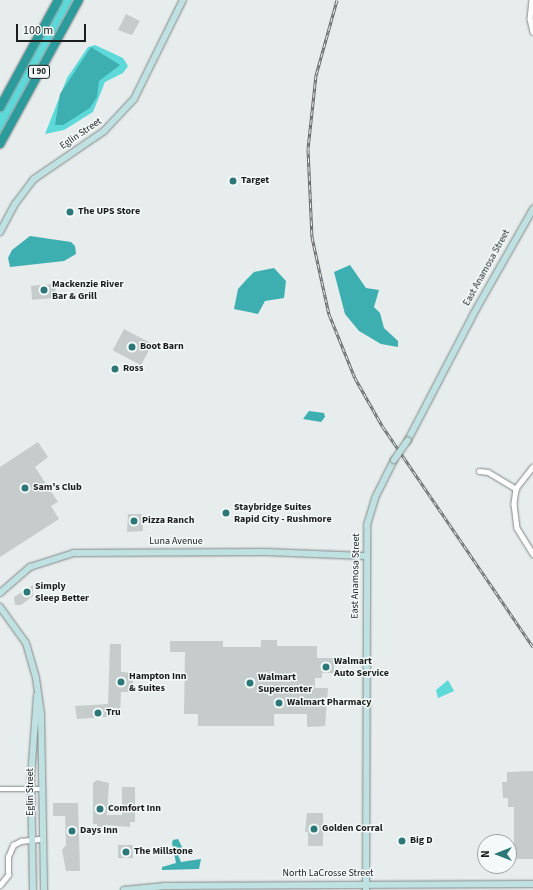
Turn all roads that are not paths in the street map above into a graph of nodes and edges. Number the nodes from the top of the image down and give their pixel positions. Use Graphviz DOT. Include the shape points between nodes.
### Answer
graph roads {
  1 [pos="54,0"];
  2 [pos="58,0"];
  3 [pos="79,0"];
  4 [pos="83,0"];
  5 [pos="183,0"];
  6 [pos="532,0"];
  7 [pos="533,32"];
  8 [pos="51,51"];
  9 [pos="0,107"];
  10 [pos="0,144"];
  11 [pos="533,209"];
  12 [pos="0,232"];
  13 [pos="533,467"];
  14 [pos="479,472"];
  15 [pos="516,489"];
  16 [pos="533,554"];
  17 [pos="365,556"];
  18 [pos="0,593"];
  19 [pos="0,607"];
  20 [pos="37,695"];
  21 [pos="0,789"];
  22 [pos="31,789"];
  23 [pos="41,789"];
  24 [pos="41,839"];
  25 [pos="31,840"];
  26 [pos="533,884"];
  27 [pos="0,885"];
  28 [pos="366,887"];
  29 [pos="33,890"];
  30 [pos="44,890"];
  31 [pos="124,890"];
  1 -- 9 [label="highway"];
  2 -- 9 [label="highway, I 90"];
  3 -- 8 [label="highway, I 90"];
  4 -- 8 [label="highway"];
  5 -- 12 [label="street, Eglin Street" via="134,99 104,131 34,179 15,204"];
  6 -- 7 [label="street" via="530,19"];
  8 -- 10 [label="highway, I 90"];
  11 -- 17 [label="street, East Anamosa Street, bridge" via="375,498 367,525"];
  13 -- 15 [label="street"];
  14 -- 15 [label="street" via="488,472"];
  15 -- 16 [label="street" via="514,516"];
  17 -- 18 [label="street, Luna Avenue" via="258,552 74,553 37,563 18,575"];
  17 -- 28 [label="street, East Anamosa Street"];
  19 -- 20 [label="street, Eglin Street" via="13,622 29,651"];
  20 -- 22 [label="street, Eglin Street"];
  20 -- 23 [label="street, Eglin Street" via="41,715"];
  21 -- 22 [label="street"];
  22 -- 23 [label="street"];
  22 -- 25 [label="street, Eglin Street"];
  23 -- 24 [label="street, Eglin Street"];
  24 -- 25 [label="street"];
  24 -- 30 [label="street, Eglin Street"];
  25 -- 27 [label="street" via="18,842 11,848 8,875"];
  25 -- 29 [label="street, Eglin Street"];
  26 -- 28 [label="street, North LaCrosse Street"];
  28 -- 31 [label="street, North LaCrosse Street" via="160,886"];
}
